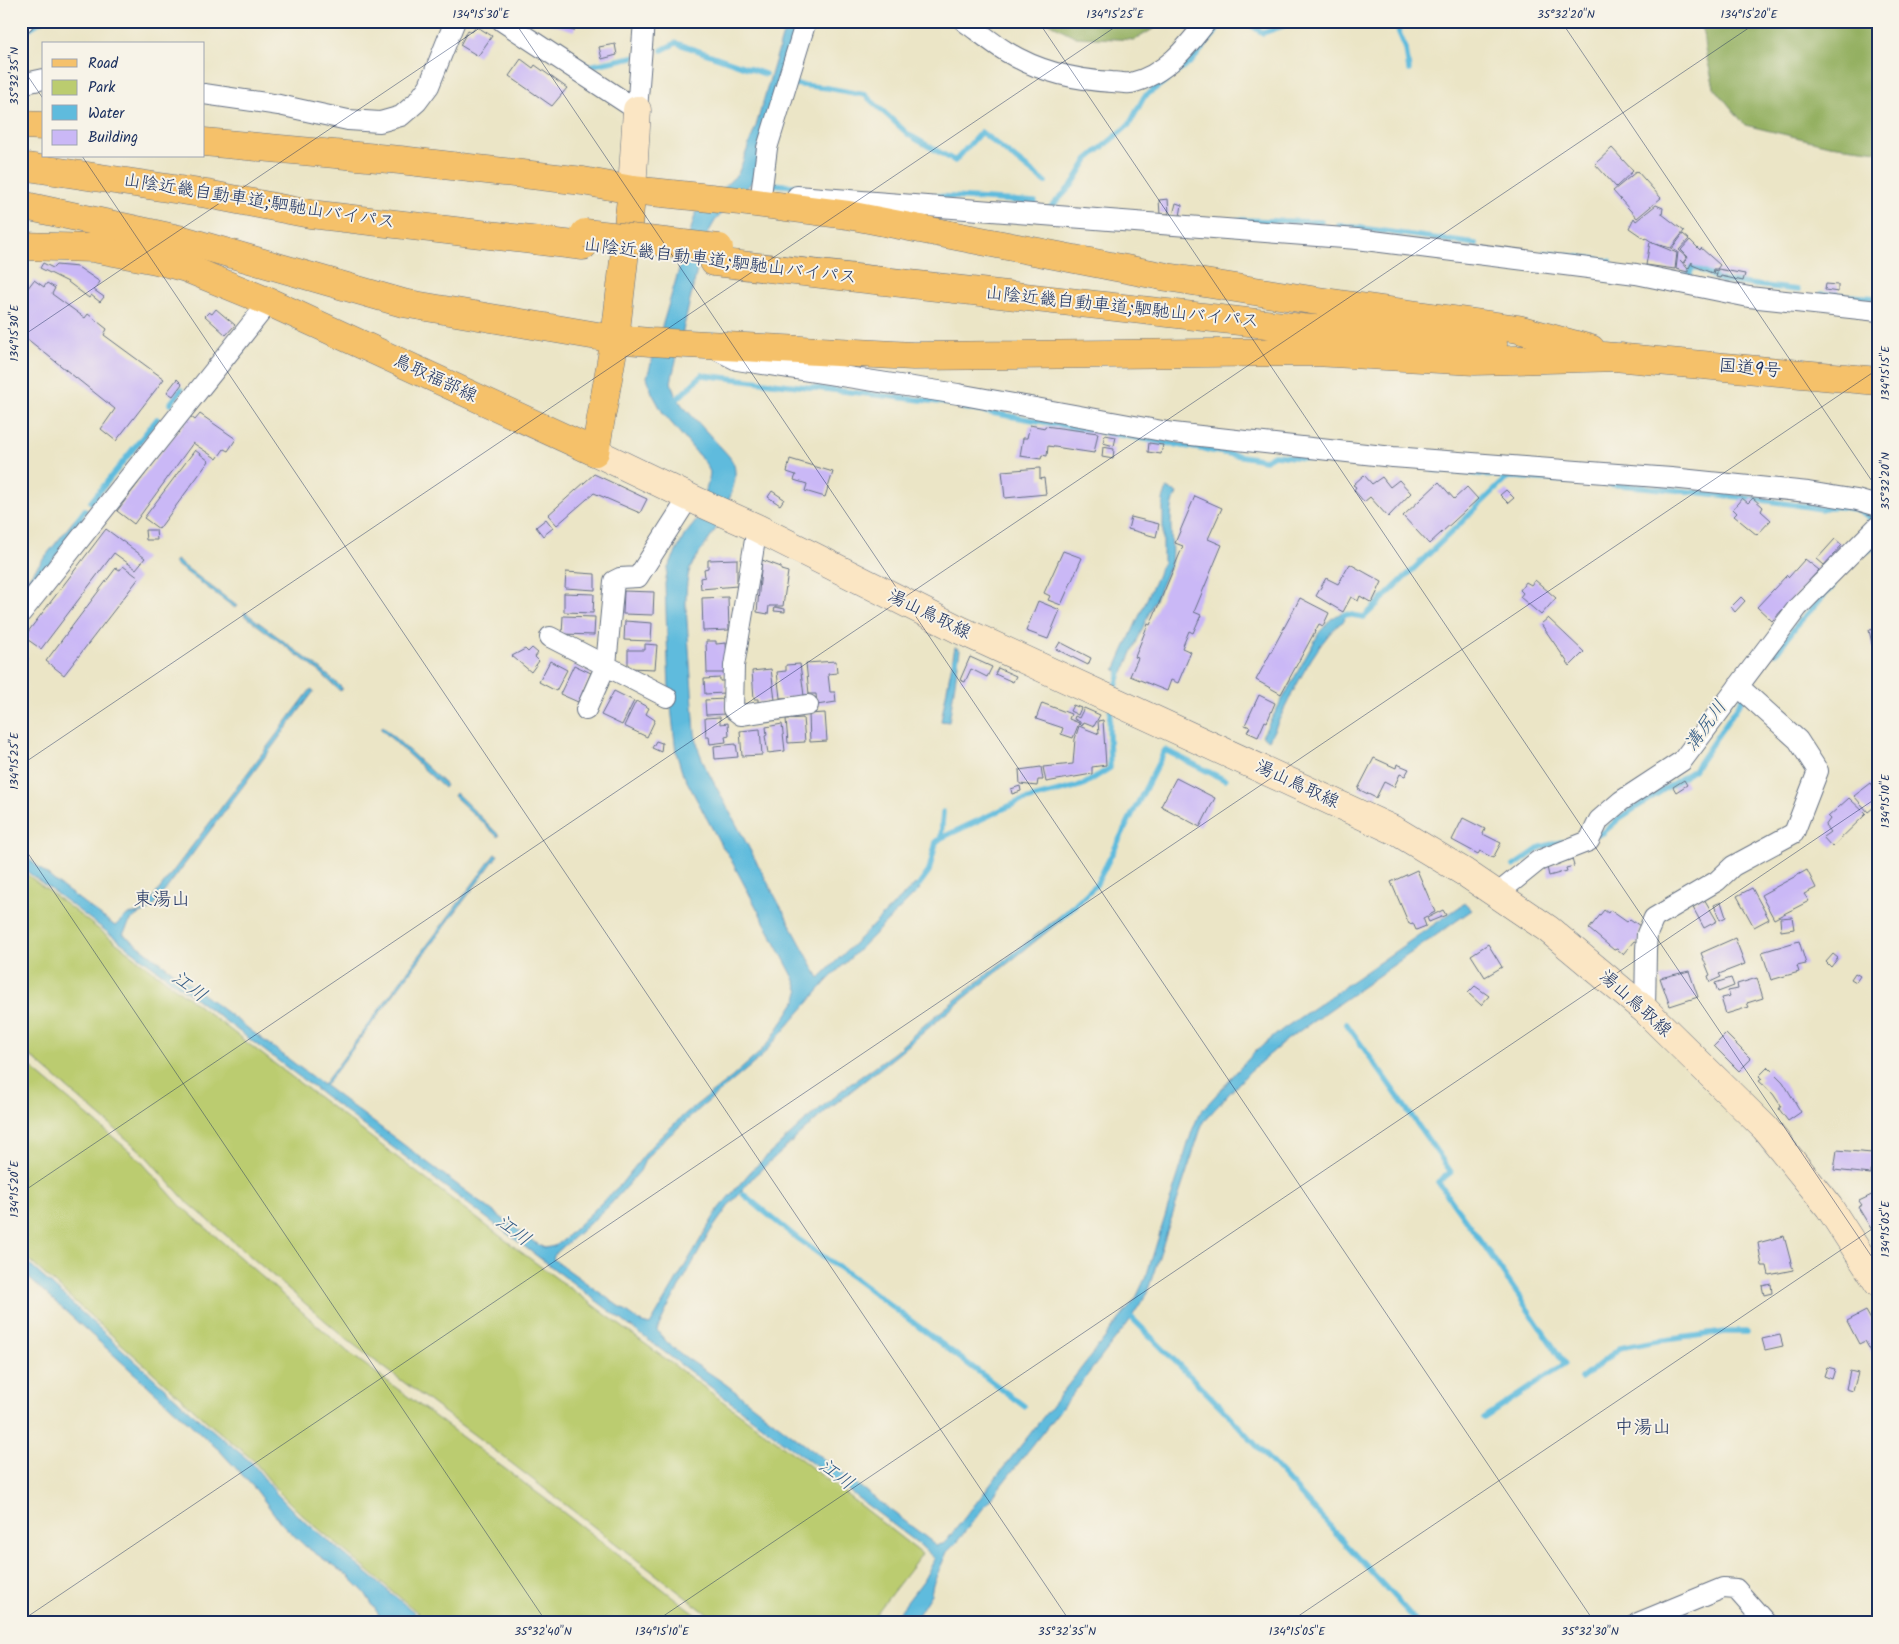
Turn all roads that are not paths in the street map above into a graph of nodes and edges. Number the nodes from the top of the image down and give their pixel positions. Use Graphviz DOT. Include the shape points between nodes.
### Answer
graph roads {
  1 [pos="455,21"];
  2 [pos="502,21"];
  3 [pos="644,21"];
  4 [pos="806,21"];
  5 [pos="964,21"];
  6 [pos="1206,21"];
  7 [pos="42,79"];
  8 [pos="21,84"];
  9 [pos="205,94"];
  10 [pos="637,110"];
  11 [pos="21,125"];
  12 [pos="42,126"];
  13 [pos="205,142"];
  14 [pos="21,151"];
  15 [pos="42,154"];
  16 [pos="76,158"];
  17 [pos="21,166"];
  18 [pos="632,190"];
  19 [pos="750,202"];
  20 [pos="21,205"];
  21 [pos="584,239"];
  22 [pos="21,246"];
  23 [pos="268,302"];
  24 [pos="1878,311"];
  25 [pos="614,339"];
  26 [pos="700,346"];
  27 [pos="1622,357"];
  28 [pos="1878,380"];
  29 [pos="595,452"];
  30 [pos="689,497"];
  31 [pos="1878,506"];
  32 [pos="1878,526"];
  33 [pos="757,528"];
  34 [pos="21,613"];
  35 [pos="550,637"];
  36 [pos="606,665"];
  37 [pos="1738,686"];
  38 [pos="667,697"];
  39 [pos="808,704"];
  40 [pos="586,710"];
  41 [pos="1497,894"];
  42 [pos="1645,1010"];
  43 [pos="1873,1266"];
  44 [pos="1638,1623"];
  45 [pos="1766,1623"];
  1 -- 9 [label="street" via="430,86 401,116 380,122 348,120"];
  2 -- 10 [label="street"];
  3 -- 10 [label="street"];
  4 -- 19 [label="street"];
  5 -- 6 [label="street" via="1008,53 1048,70 1091,81 1130,83 1161,69 1182,52"];
  7 -- 8 [label="street"];
  10 -- 18 [label="main road"];
  11 -- 12 [label="main road"];
  13 -- 18 [label="main road" via="419,162 583,181"];
  14 -- 15 [label="main road"];
  16 -- 21 [label="main road, 山陰近畿自動車道;駟馳山バイパス"];
  17 -- 21 [label="main road, 山陰近畿自動車道;駟馳山バイパス" via="207,194 310,214"];
  18 -- 19 [label="main road"];
  18 -- 25 [label="main road"];
  19 -- 24 [label="street" via="778,194 1357,239 1636,274 1749,297"];
  19 -- 27 [label="main road" via="848,215 1166,277 1518,329"];
  20 -- 25 [label="main road" via="183,240 403,303"];
  21 -- 27 [label="main road, 山陰近畿自動車道;駟馳山バイパス" via="1292,327"];
  22 -- 23 [label="main road, 鳥取福部線" via="93,248 156,260 215,279"];
  23 -- 29 [label="main road, 鳥取福部線"];
  23 -- 34 [label="street"];
  25 -- 26 [label="main road"];
  25 -- 29 [label="main road"];
  26 -- 27 [label="main road" via="913,356 1315,352 1475,361"];
  26 -- 31 [label="street" via="737,360 958,394 1173,433 1393,457 1808,492"];
  27 -- 28 [label="main road, 国道9号"];
  29 -- 30 [label="main road, 湯山鳥取線"];
  30 -- 33 [label="main road, 湯山鳥取線"];
  30 -- 36 [label="street" via="638,577 614,581"];
  32 -- 37 [label="street" via="1798,608"];
  33 -- 39 [label="street" via="734,666 733,709 741,716"];
  33 -- 41 [label="main road, 湯山鳥取線" via="958,629 1396,831"];
  35 -- 36 [label="street"];
  36 -- 38 [label="street"];
  36 -- 40 [label="street"];
  37 -- 41 [label="street" via="1682,761 1621,801 1599,820 1588,841 1538,860"];
  37 -- 42 [label="street" via="1798,740 1818,771 1794,833 1732,866 1716,881 1654,918 1646,950"];
  41 -- 42 [label="main road, 湯山鳥取線" via="1548,929"];
  42 -- 43 [label="main road, 湯山鳥取線" via="1766,1128"];
  44 -- 45 [label="street" via="1723,1588 1736,1588"];
}
